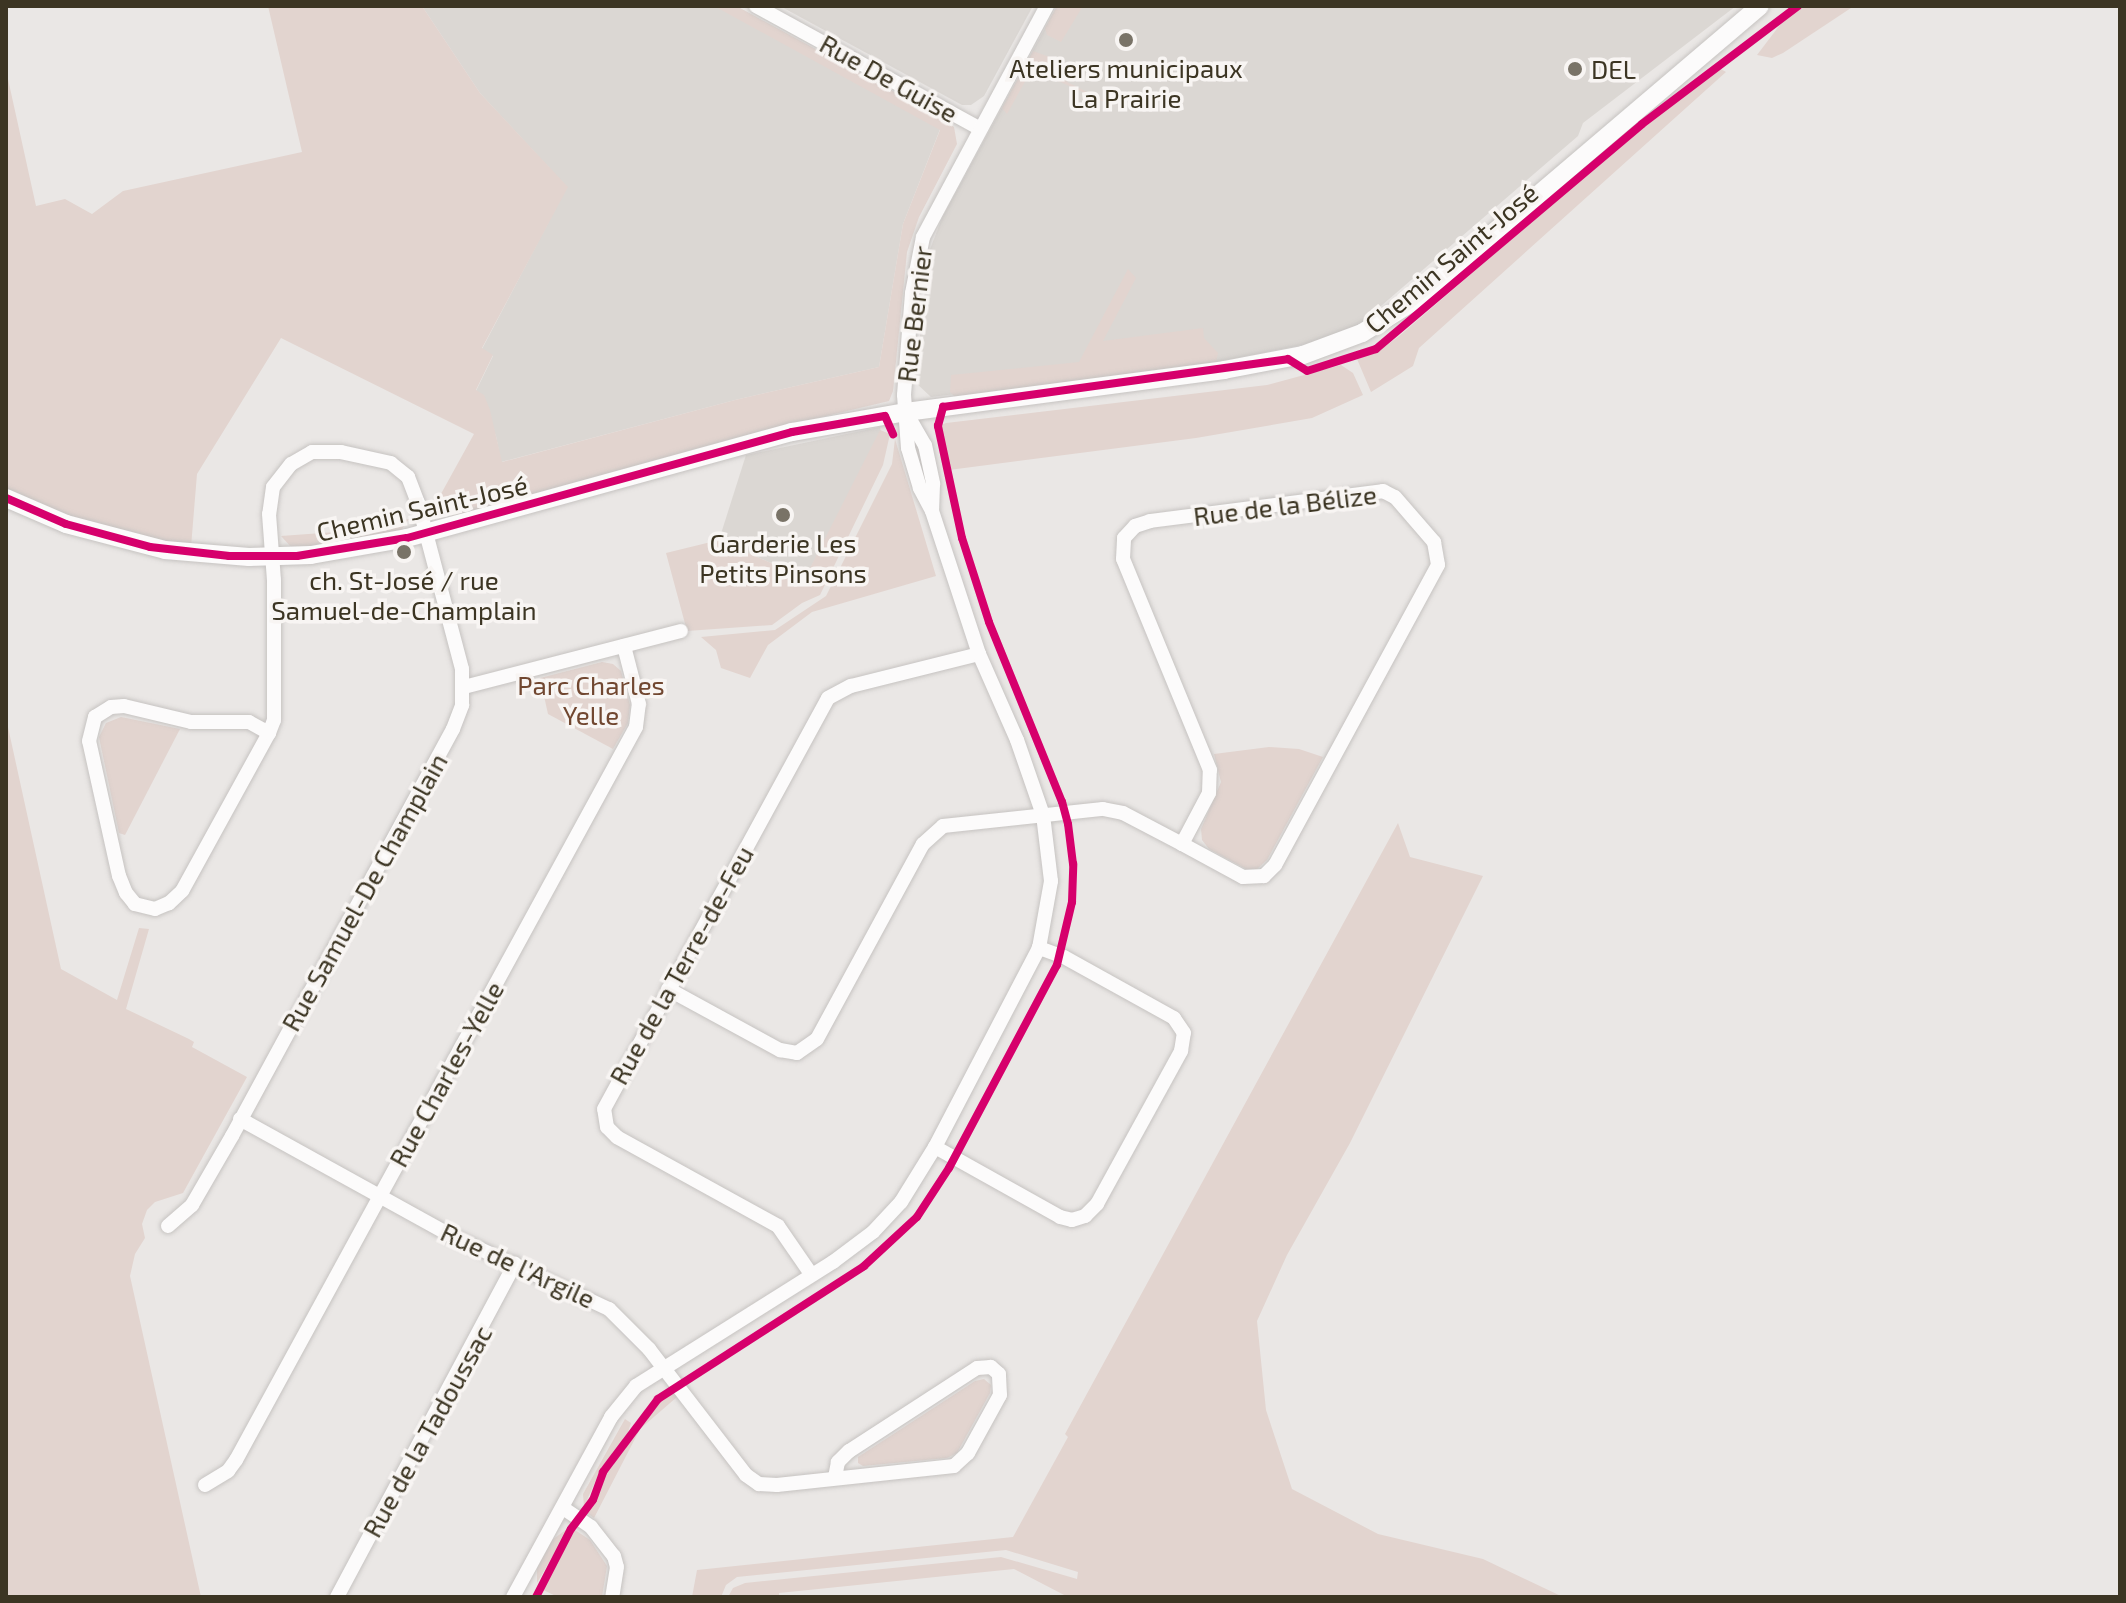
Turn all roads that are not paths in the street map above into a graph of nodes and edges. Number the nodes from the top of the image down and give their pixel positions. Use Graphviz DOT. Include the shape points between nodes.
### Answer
graph roads {
  1 [pos="756,6"];
  2 [pos="1047,6"];
  3 [pos="1760,6"];
  4 [pos="979,128"];
  5 [pos="906,412"];
  6 [pos="6,498"];
  7 [pos="425,533"];
  8 [pos="272,557"];
  9 [pos="681,631"];
  10 [pos="624,646"];
  11 [pos="979,654"];
  12 [pos="464,687"];
  13 [pos="269,733"];
  14 [pos="1043,815"];
  15 [pos="1182,844"];
  16 [pos="1039,948"];
  17 [pos="668,989"];
  18 [pos="240,1119"];
  19 [pos="935,1147"];
  20 [pos="380,1196"];
  21 [pos="168,1226"];
  22 [pos="515,1264"];
  23 [pos="811,1274"];
  24 [pos="664,1367"];
  25 [pos="835,1478"];
  26 [pos="205,1485"];
  27 [pos="563,1508"];
  28 [pos="515,1593"];
  29 [pos="337,1597"];
  30 [pos="532,1597"];
  31 [pos="612,1597"];
  1 -- 4 [label="street, Rue De Guise"];
  2 -- 4 [label="street, Rue Bernier"];
  3 -- 5 [label="street, Chemin Saint-José" via="1422,295 1362,333 1321,350 1254,365"];
  4 -- 5 [label="street, Rue Bernier" via="933,213 919,252"];
  5 -- 7 [label="street, Chemin Saint-José" via="760,439"];
  5 -- 11 [label="street, Rue Bernier" via="908,448 920,488"];
  6 -- 8 [label="street, Chemin Saint-José" via="66,524 136,544 194,554"];
  7 -- 8 [label="street, Chemin Saint-José" via="351,550"];
  7 -- 8 [label="street, Rue Samuel-De Champlain" via="412,485 398,467 376,458 319,451 291,464 273,487"];
  7 -- 12 [label="street, Rue Samuel-De Champlain"];
  8 -- 13 [label="street, Rue Samuel-De Champlain" via="277,707"];
  9 -- 10 [label="street"];
  10 -- 12 [label="street"];
  10 -- 20 [label="street, Rue Charles-Yelle" via="640,708 636,727"];
  11 -- 14 [label="street, Rue Bernier"];
  11 -- 17 [label="street, Rue de la Terre-de-Feu" via="851,686 828,698"];
  12 -- 18 [label="street, Rue Samuel-De Champlain" via="453,729"];
  13 -- 13 [label="street, Rue Samuel-De Champlain" via="182,891 155,909 135,904 119,876 89,741 95,717 124,706 191,722 249,722"];
  14 -- 15 [label="street, Rue de la Bélize" via="1114,810"];
  14 -- 16 [label="street, Rue Bernier" via="1051,881"];
  14 -- 17 [label="street, Rue de la Bélize" via="952,824 929,837 817,1039 805,1051 780,1050"];
  15 -- 15 [label="street, Rue de la Bélize" via="1243,877 1264,876 1275,865 1438,565 1434,542 1389,492 1150,521 1135,526 1124,538 1123,559 1210,770 1209,793"];
  16 -- 19 [label="street, Rue Bernier"];
  16 -- 19 [label="street" via="1174,1018 1184,1033 1181,1051 1097,1204 1085,1216 1060,1217"];
  17 -- 23 [label="street, Rue de la Terre-de-Feu" via="606,1103 607,1127 772,1222"];
  18 -- 20 [label="street, Rue de l'Argile"];
  18 -- 21 [label="street, Rue Samuel-De Champlain" via="192,1205"];
  19 -- 23 [label="street, Rue Bernier" via="883,1222"];
  20 -- 22 [label="street, Rue de l'Argile"];
  20 -- 26 [label="street, Rue Charles-Yelle" via="236,1460 224,1475"];
  22 -- 24 [label="street, Rue de l'Argile" via="609,1309"];
  22 -- 29 [label="street, Rue de la Tadoussac"];
  23 -- 24 [label="street, Rue Bernier"];
  24 -- 25 [label="street, Rue de l'Argile" via="752,1480 767,1485"];
  24 -- 27 [label="street, Rue Bernier" via="622,1400"];
  25 -- 25 [label="street, Rue de l'Argile" via="960,1463 1000,1395 999,1374 991,1367 977,1368 849,1451 838,1462"];
  27 -- 28 [label="street, Rue Bernier"];
  27 -- 31 [label="street" via="591,1527 614,1556"];
  28 -- 30 [label="street"];
}
